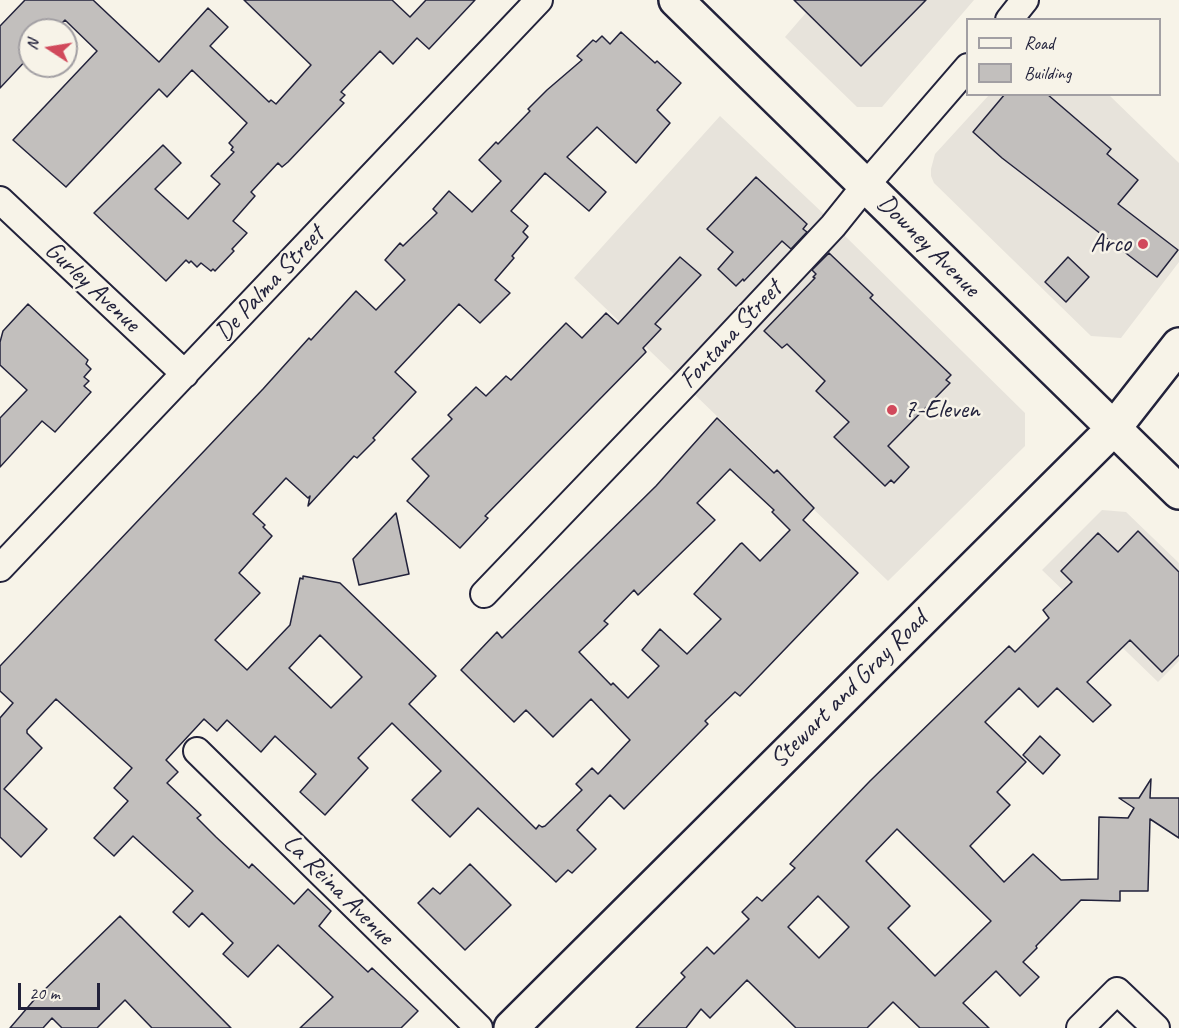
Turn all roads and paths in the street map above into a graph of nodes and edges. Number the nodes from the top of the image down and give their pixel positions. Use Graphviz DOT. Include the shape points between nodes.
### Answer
graph roads {
  1 [pos="539,0"];
  2 [pos="676,0"];
  3 [pos="1025,0"];
  4 [pos="1011,18"];
  5 [pos="966,69"];
  6 [pos="866,185"];
  7 [pos="0,200"];
  8 [pos="1179,345"];
  9 [pos="185,374"];
  10 [pos="1114,428"];
  11 [pos="1179,492"];
  12 [pos="0,568"];
  13 [pos="484,594"];
  14 [pos="197,751"];
  15 [pos="479,1028"];
  16 [pos="511,1028"];
  17 [pos="1080,1028"];
  18 [pos="1156,1028"];
  1 -- 9 [label="street, De Palma Street"];
  2 -- 6 [label="main road, Downey Avenue"];
  3 -- 4 [label="street"];
  5 -- 6 [label="street, Fontana Street"];
  6 -- 10 [label="main road, Downey Avenue"];
  6 -- 13 [label="street, Fontana Street" via="809,252"];
  7 -- 9 [label="street, Gurley Avenue"];
  8 -- 10 [label="main road, Stewart and Gray Road"];
  9 -- 12 [label="street, De Palma Street"];
  10 -- 11 [label="main road, Downey Avenue"];
  10 -- 16 [label="main road, Stewart and Gray Road"];
  14 -- 15 [label="street, La Reina Avenue"];
  17 -- 18 [label="street" via="1117,991"];
}
